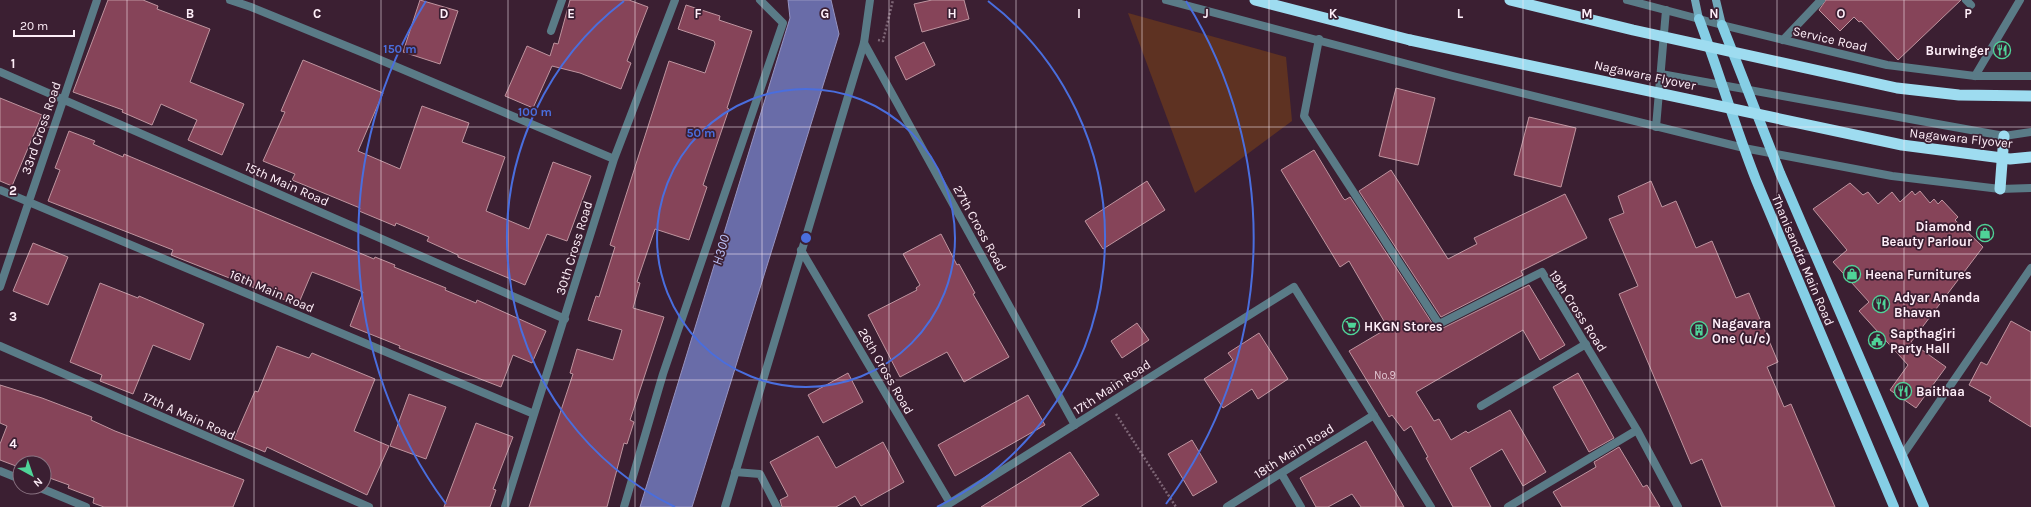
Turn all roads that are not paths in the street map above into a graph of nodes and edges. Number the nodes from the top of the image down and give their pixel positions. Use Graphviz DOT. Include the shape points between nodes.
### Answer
graph roads {
  1 [pos="97,0"];
  2 [pos="230,0"];
  3 [pos="562,0"];
  4 [pos="675,0"];
  5 [pos="760,0"];
  6 [pos="870,0"];
  7 [pos="1166,0"];
  8 [pos="1255,0"];
  9 [pos="1510,0"];
  10 [pos="1627,0"];
  11 [pos="1695,0"];
  12 [pos="1716,0"];
  13 [pos="1820,0"];
  14 [pos="2020,0"];
  15 [pos="250,3"];
  16 [pos="1666,10"];
  17 [pos="1699,18"];
  18 [pos="1722,25"];
  19 [pos="551,31"];
  20 [pos="1319,39"];
  21 [pos="1783,40"];
  22 [pos="864,43"];
  23 [pos="0,72"];
  24 [pos="1661,74"];
  25 [pos="1975,76"];
  26 [pos="2031,76"];
  27 [pos="1724,86"];
  28 [pos="1747,90"];
  29 [pos="2031,96"];
  30 [pos="64,99"];
  31 [pos="1656,127"];
  32 [pos="2031,132"];
  33 [pos="2004,136"];
  34 [pos="1744,148"];
  35 [pos="1773,155"];
  36 [pos="2031,157"];
  37 [pos="614,159"];
  38 [pos="2031,188"];
  39 [pos="2000,189"];
  40 [pos="0,190"];
  41 [pos="29,202"];
  42 [pos="801,250"];
  43 [pos="2031,268"];
  44 [pos="0,287"];
  45 [pos="565,319"];
  46 [pos="1586,344"];
  47 [pos="0,346"];
  48 [pos="1481,406"];
  49 [pos="534,414"];
  50 [pos="1374,415"];
  51 [pos="1075,425"];
  52 [pos="1637,430"];
  53 [pos="1902,456"];
  54 [pos="0,471"];
  55 [pos="735,472"];
  56 [pos="1281,473"];
  57 [pos="12,476"];
  58 [pos="52,493"];
  59 [pos="947,505"];
  60 [pos="86,507"];
  61 [pos="369,507"];
  62 [pos="505,507"];
  63 [pos="624,507"];
  64 [pos="725,507"];
  65 [pos="777,507"];
  66 [pos="1227,507"];
  67 [pos="1301,507"];
  68 [pos="1431,507"];
  69 [pos="1508,507"];
  70 [pos="1678,507"];
  71 [pos="1894,507"];
  72 [pos="1924,507"];
  1 -- 30 [label="street, 33rd Cross Road"];
  2 -- 15 [label="street"];
  3 -- 19 [label="street"];
  4 -- 37 [label="street, 30th Cross Road"];
  5 -- 63 [label="street" via="783,23 663,374"];
  6 -- 22 [label="street"];
  7 -- 20 [label="street"];
  8 -- 36 [label="highway, Nagawara Flyover, bridge" via="1410,40 1902,145 2010,159"];
  9 -- 29 [label="highway, bridge" via="1897,88 1959,95"];
  10 -- 16 [label="street, Service Road"];
  11 -- 17 [label="main road"];
  12 -- 18 [label="main road"];
  13 -- 21 [label="street"];
  14 -- 25 [label="street"];
  15 -- 37 [label="street"];
  16 -- 17 [label="street, Service Road"];
  16 -- 24 [label="street"];
  17 -- 18 [label="street, Service Road"];
  17 -- 27 [label="main road, Thanisandra Main Road"];
  18 -- 21 [label="street, Service Road"];
  18 -- 28 [label="main road, Thanisandra Main Road"];
  20 -- 31 [label="street"];
  20 -- 46 [label="street, 19th Cross Road" via="1304,116 1439,324 1542,272"];
  21 -- 25 [label="street, Service Road" via="1887,65"];
  22 -- 42 [label="street"];
  22 -- 51 [label="street, 27th Cross Road"];
  23 -- 30 [label="street, 15th Main Road"];
  24 -- 27 [label="street"];
  24 -- 31 [label="street"];
  25 -- 26 [label="street, Service Road"];
  27 -- 28 [label="street"];
  27 -- 34 [label="main road, Thanisandra Main Road"];
  28 -- 33 [label="street"];
  28 -- 35 [label="main road, Thanisandra Main Road"];
  30 -- 41 [label="street, 33rd Cross Road"];
  30 -- 45 [label="street, 15th Main Road"];
  31 -- 34 [label="street"];
  32 -- 33 [label="street"];
  33 -- 39 [label="highway"];
  34 -- 35 [label="street"];
  34 -- 71 [label="main road, Thanisandra Main Road" via="1789,262"];
  35 -- 39 [label="street" via="1892,176"];
  35 -- 53 [label="main road, Thanisandra Main Road"];
  37 -- 45 [label="street, 30th Cross Road"];
  38 -- 39 [label="street"];
  40 -- 41 [label="street, 16th Main Road"];
  41 -- 44 [label="street, 33rd Cross Road"];
  41 -- 49 [label="street, 16th Main Road"];
  42 -- 55 [label="street"];
  42 -- 59 [label="street, 26th Cross Road"];
  43 -- 53 [label="street"];
  45 -- 49 [label="street, 30th Cross Road"];
  46 -- 48 [label="street"];
  46 -- 52 [label="street, 19th Cross Road"];
  47 -- 61 [label="street, 17th A Main Road"];
  49 -- 62 [label="street, 30th Cross Road"];
  50 -- 51 [label="street, 17th Main Road" via="1294,287"];
  50 -- 56 [label="street, 18th Main Road"];
  50 -- 68 [label="street"];
  51 -- 59 [label="street, 17th Main Road"];
  52 -- 69 [label="street"];
  52 -- 70 [label="street, 19th Cross Road"];
  53 -- 72 [label="main road, Thanisandra Main Road"];
  54 -- 57 [label="street"];
  55 -- 64 [label="street"];
  55 -- 65 [label="street" via="760,474"];
  56 -- 66 [label="street, 18th Main Road"];
  56 -- 67 [label="street"];
  58 -- 60 [label="street"];
}
